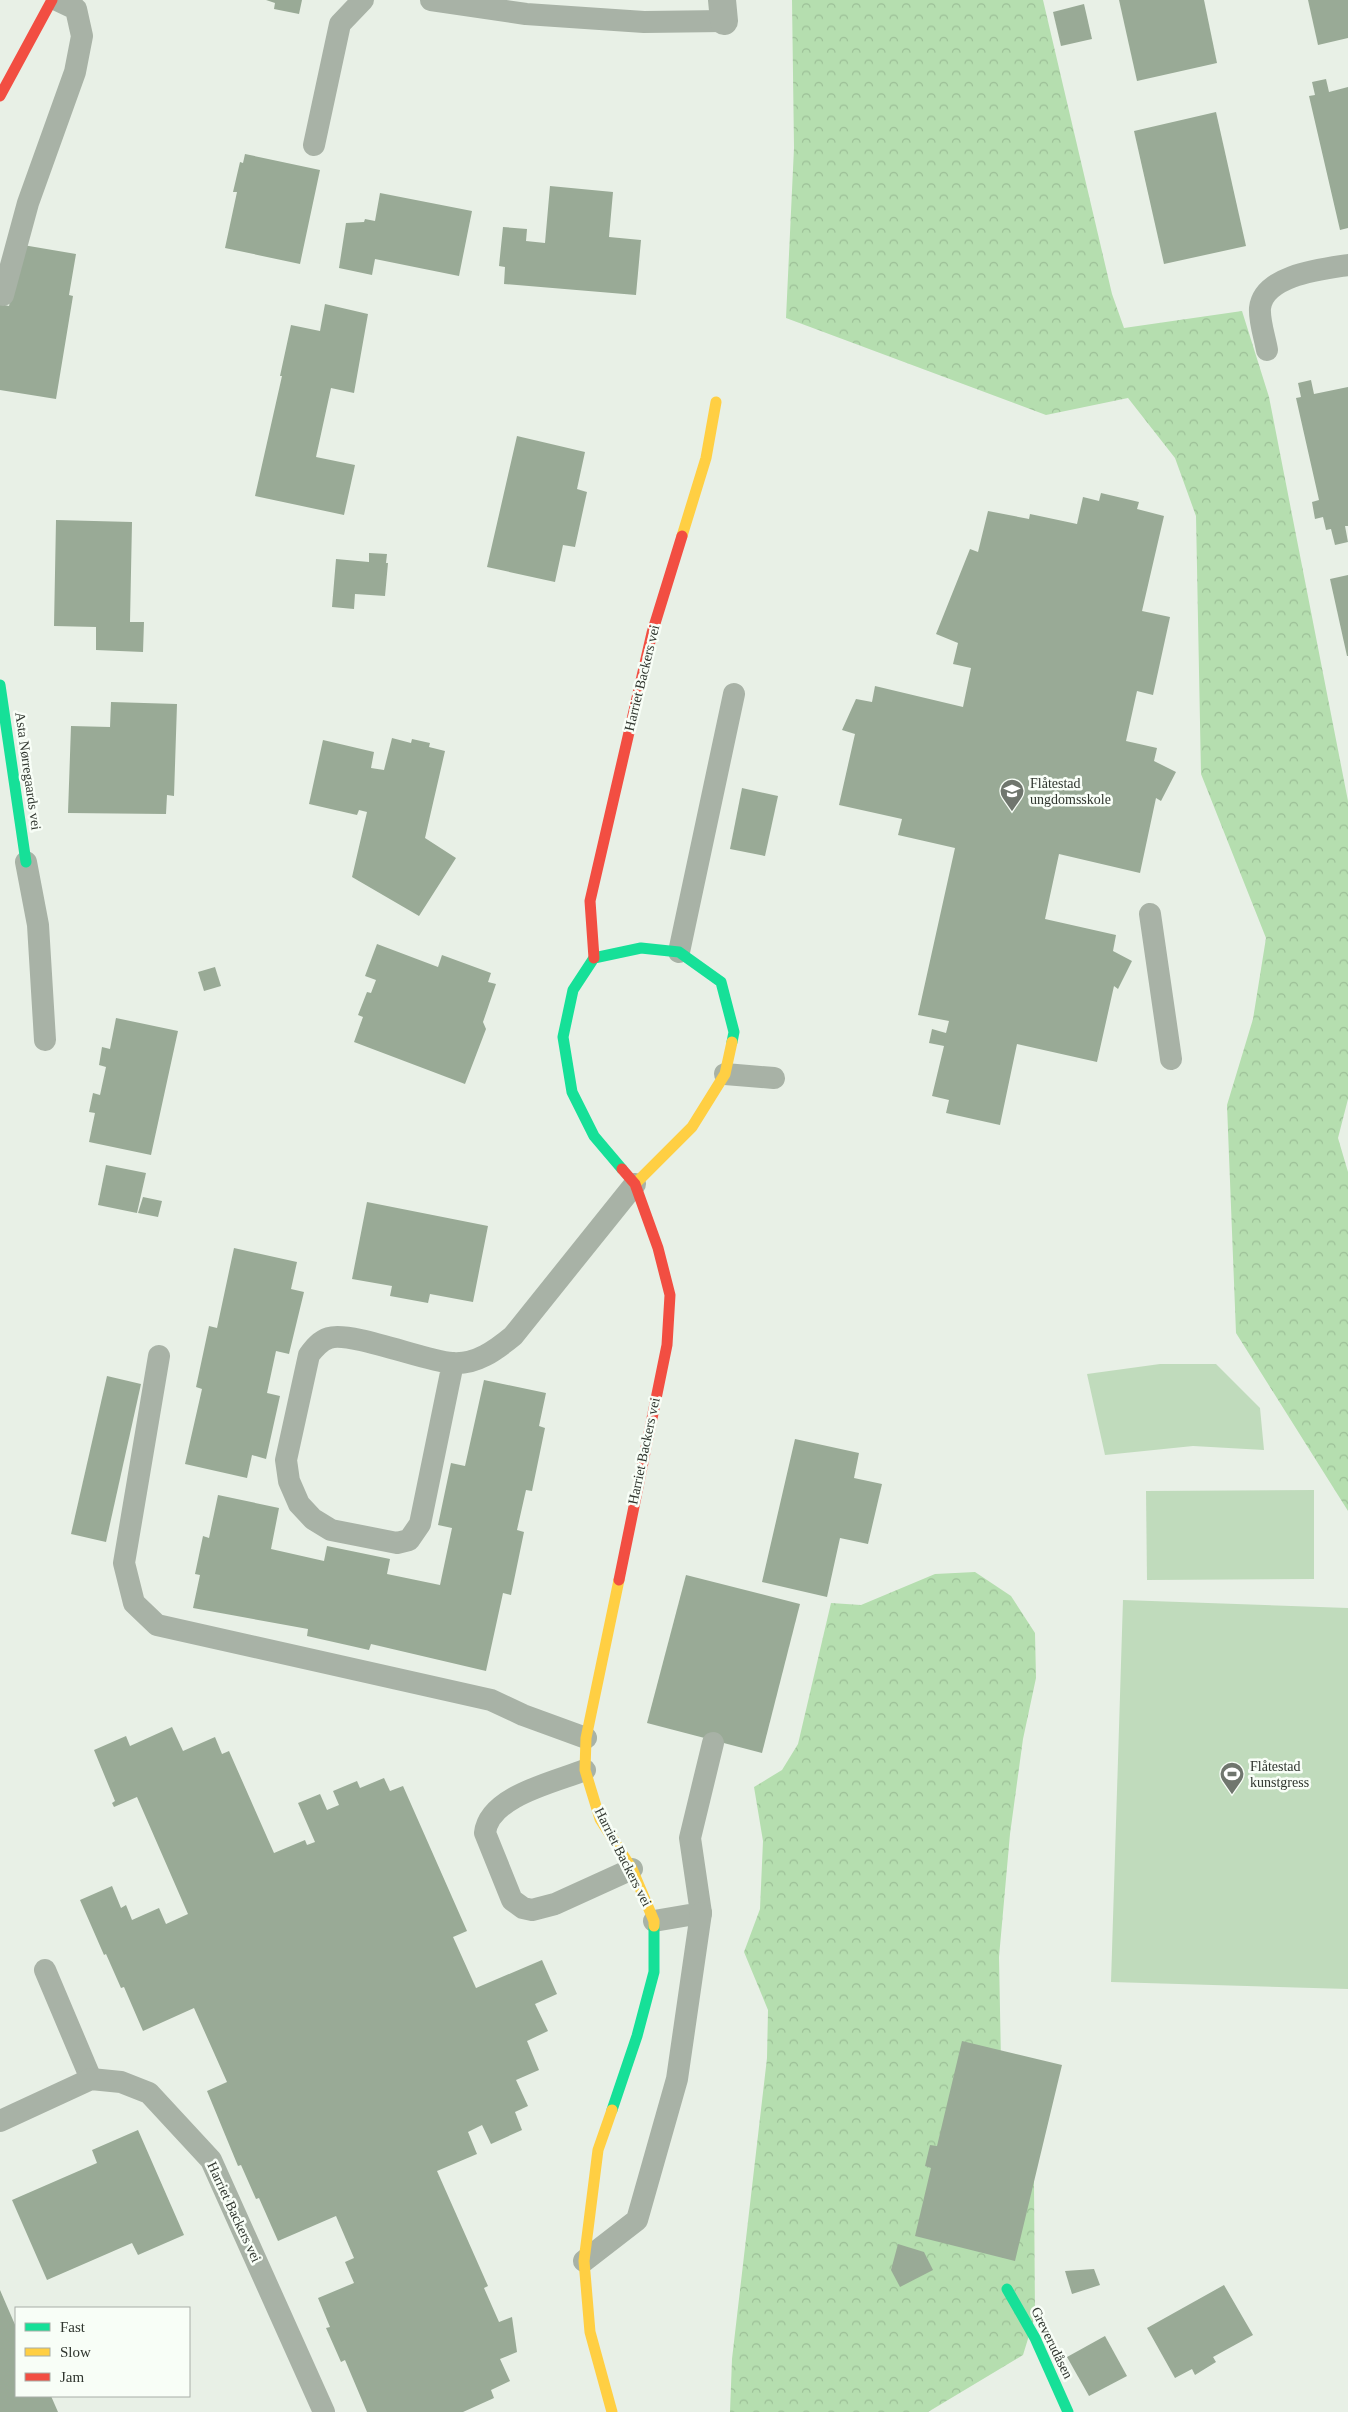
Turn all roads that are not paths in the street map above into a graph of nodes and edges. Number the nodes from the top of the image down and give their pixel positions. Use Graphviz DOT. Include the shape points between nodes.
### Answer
graph roads {
  1 [pos="52,0"];
  2 [pos="57,0"];
  3 [pos="363,0"];
  4 [pos="432,0"];
  5 [pos="723,11"];
  6 [pos="0,96"];
  7 [pos="314,146"];
  8 [pos="1348,265"];
  9 [pos="3,295"];
  10 [pos="1266,350"];
  11 [pos="716,402"];
  12 [pos="0,685"];
  13 [pos="734,694"];
  14 [pos="26,862"];
  15 [pos="1150,914"];
  16 [pos="680,952"];
  17 [pos="594,958"];
  18 [pos="45,1040"];
  19 [pos="1172,1059"];
  20 [pos="725,1074"];
  21 [pos="774,1078"];
  22 [pos="635,1184"];
  23 [pos="159,1356"];
  24 [pos="453,1363"];
  25 [pos="586,1738"];
  26 [pos="713,1742"];
  27 [pos="585,1770"];
  28 [pos="632,1869"];
  29 [pos="701,1913"];
  30 [pos="654,1921"];
  31 [pos="45,1970"];
  32 [pos="91,2079"];
  33 [pos="0,2121"];
  34 [pos="584,2261"];
  35 [pos="1007,2289"];
  36 [pos="324,2412"];
  37 [pos="612,2412"];
  38 [pos="1068,2412"];
  1 -- 6 [label="street"];
  2 -- 9 [label="lane" via="76,9 82,36 76,72 28,203"];
  3 -- 7 [label="lane" via="340,24"];
  4 -- 5 [label="lane" via="526,14 644,22"];
  8 -- 10 [label="lane" via="1276,282 1269,288 1260,308"];
  11 -- 17 [label="street, Harriet Backers vei" via="706,458 652,633 590,902"];
  12 -- 14 [label="street, Asta Nørregaards vei"];
  13 -- 16 [label="lane"];
  14 -- 18 [label="lane" via="38,925"];
  15 -- 19 [label="lane"];
  16 -- 17 [label="street" via="641,948"];
  16 -- 20 [label="street" via="721,982 734,1032"];
  17 -- 22 [label="street, Harriet Backers vei" via="573,990 563,1037 572,1092 594,1136"];
  20 -- 21 [label="lane"];
  20 -- 22 [label="street" via="692,1127"];
  22 -- 24 [label="lane" via="514,1336 483,1357"];
  22 -- 25 [label="street, Harriet Backers vei" via="658,1248 670,1295 667,1345"];
  23 -- 25 [label="lane" via="124,1563 134,1603 157,1625 491,1700"];
  24 -- 24 [label="lane" via="331,1337 319,1343 309,1354 286,1460 289,1481 299,1504 313,1519 331,1530 397,1543 409,1540 420,1524"];
  25 -- 27 [label="street, Harriet Backers vei"];
  26 -- 29 [label="lane" via="690,1838"];
  27 -- 28 [label="street, Harriet Backers vei" via="600,1819"];
  27 -- 28 [label="lane" via="507,1800 491,1815 484,1833 512,1900 532,1910 555,1904"];
  28 -- 30 [label="street, Harriet Backers vei"];
  29 -- 30 [label="lane"];
  29 -- 34 [label="lane" via="677,2079 638,2220"];
  30 -- 34 [label="street, Harriet Backers vei" via="654,1972 637,2036 598,2150"];
  31 -- 32 [label="lane"];
  32 -- 33 [label="lane"];
  32 -- 36 [label="lane, Harriet Backers vei" via="121,2082 149,2093 210,2160"];
  34 -- 37 [label="street, Harriet Backers vei" via="590,2332"];
  35 -- 38 [label="street, Greverudåsen" via="1035,2338"];
}
